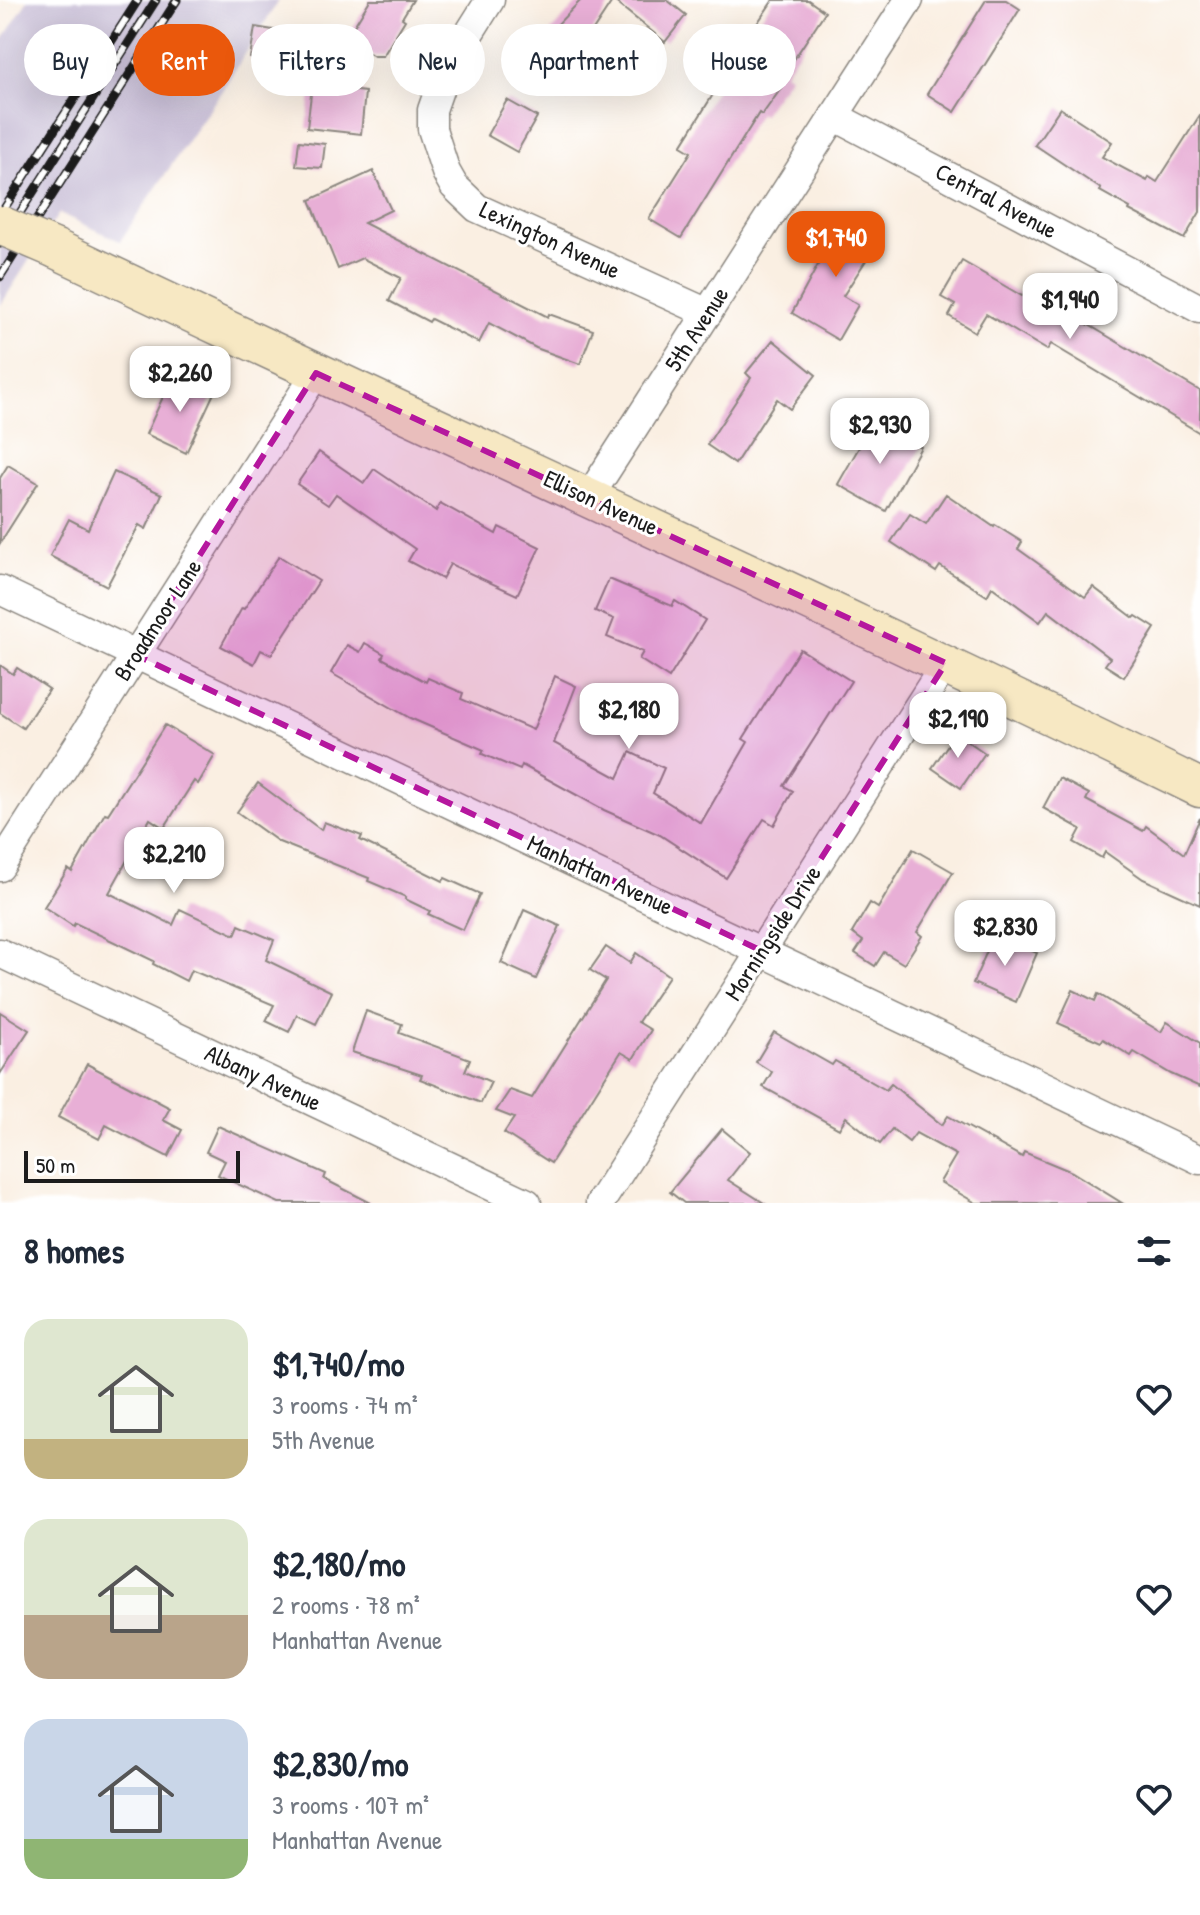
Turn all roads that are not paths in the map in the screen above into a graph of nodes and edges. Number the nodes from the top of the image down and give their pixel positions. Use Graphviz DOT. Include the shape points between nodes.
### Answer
graph roads {
  1 [pos="490,0"];
  2 [pos="909,0"];
  3 [pos="834,116"];
  4 [pos="0,225"];
  5 [pos="1200,309"];
  6 [pos="708,313"];
  7 [pos="316,373"];
  8 [pos="589,497"];
  9 [pos="0,590"];
  10 [pos="136,655"];
  11 [pos="946,663"];
  12 [pos="1200,788"];
  13 [pos="0,867"];
  14 [pos="762,951"];
  15 [pos="0,953"];
  16 [pos="1200,1160"];
  17 [pos="527,1203"];
  18 [pos="600,1203"];
  1 -- 6 [label="street, Lexington Avenue" via="446,70 432,110 432,129 454,186 477,208"];
  2 -- 3 [label="street, 5th Avenue"];
  3 -- 5 [label="street, Central Avenue"];
  3 -- 6 [label="street, 5th Avenue"];
  4 -- 7 [label="street, Ellison Avenue, bridge"];
  6 -- 8 [label="street, 5th Avenue"];
  7 -- 8 [label="street, Ellison Avenue"];
  7 -- 10 [label="street, Broadmoor Lane"];
  8 -- 11 [label="street, Ellison Avenue"];
  9 -- 10 [label="street, Manhattan Avenue"];
  10 -- 13 [label="street, Broadmoor Lane"];
  10 -- 14 [label="street, Manhattan Avenue"];
  11 -- 12 [label="street, Ellison Avenue"];
  11 -- 14 [label="street, Morningside Drive"];
  14 -- 16 [label="street, Manhattan Avenue"];
  14 -- 18 [label="street, Morningside Drive"];
  15 -- 17 [label="street, Albany Avenue"];
}
